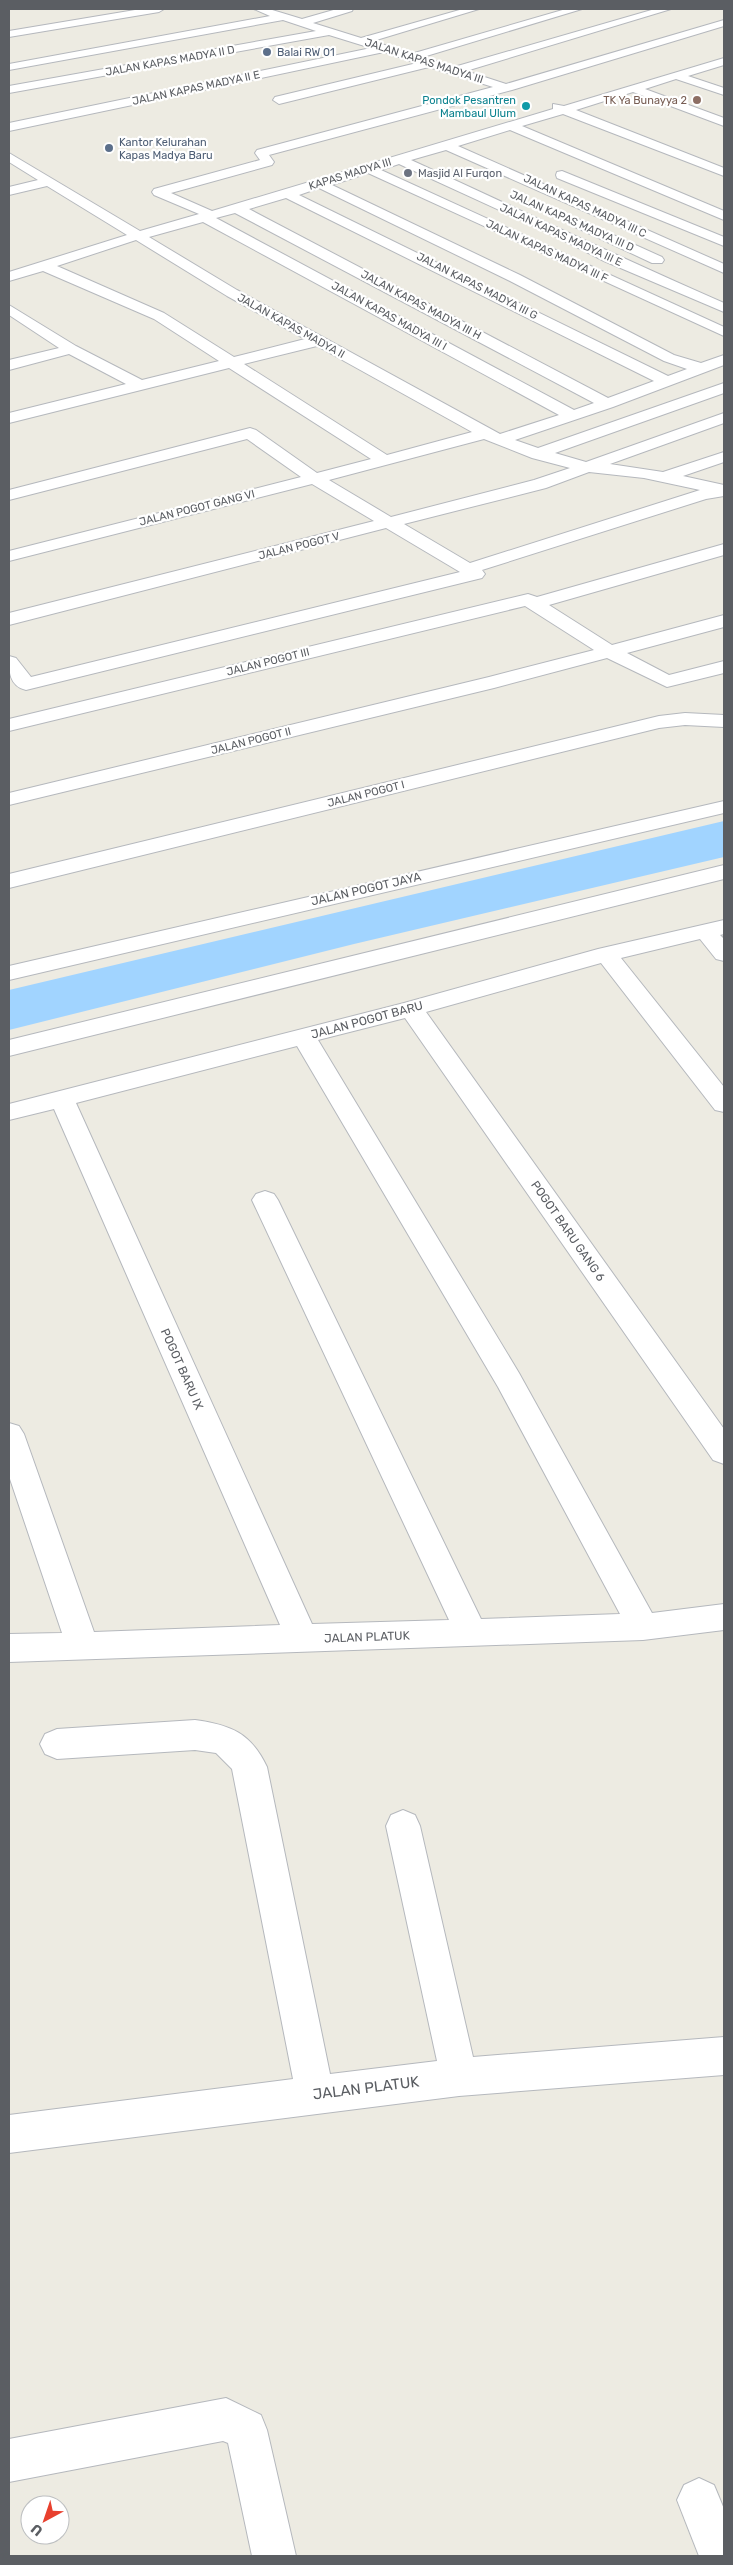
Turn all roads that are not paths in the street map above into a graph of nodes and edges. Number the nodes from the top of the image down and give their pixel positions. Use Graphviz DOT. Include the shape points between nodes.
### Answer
graph roads {
  1 [pos="159,9"];
  2 [pos="348,9"];
  3 [pos="474,9"];
  4 [pos="577,9"];
  5 [pos="666,9"];
  6 [pos="262,10"];
  7 [pos="284,17"];
  8 [pos="303,22"];
  9 [pos="724,23"];
  10 [pos="330,31"];
  11 [pos="9,34"];
  12 [pos="362,41"];
  13 [pos="384,48"];
  14 [pos="9,56"];
  15 [pos="408,56"];
  16 [pos="429,63"];
  17 [pos="722,63"];
  18 [pos="9,67"];
  19 [pos="450,69"];
  20 [pos="338,71"];
  21 [pos="674,75"];
  22 [pos="489,82"];
  23 [pos="506,87"];
  24 [pos="632,88"];
  25 [pos="9,90"];
  26 [pos="724,92"];
  27 [pos="522,93"];
  28 [pos="279,100"];
  29 [pos="589,102"];
  30 [pos="311,103"];
  31 [pos="547,103"];
  32 [pos="607,108"];
  33 [pos="563,109"];
  34 [pos="724,122"];
  35 [pos="337,124"];
  36 [pos="509,125"];
  37 [pos="9,127"];
  38 [pos="352,129"];
  39 [pos="472,137"];
  40 [pos="446,145"];
  41 [pos="494,145"];
  42 [pos="261,149"];
  43 [pos="420,152"];
  44 [pos="398,159"];
  45 [pos="11,161"];
  46 [pos="444,162"];
  47 [pos="369,169"];
  48 [pos="548,170"];
  49 [pos="724,172"];
  50 [pos="48,182"];
  51 [pos="320,184"];
  52 [pos="9,191"];
  53 [pos="287,194"];
  54 [pos="234,207"];
  55 [pos="208,216"];
  56 [pos="724,216"];
  57 [pos="566,218"];
  58 [pos="136,236"];
  59 [pos="724,242"];
  60 [pos="42,265"];
  61 [pos="673,267"];
  62 [pos="724,269"];
  63 [pos="9,277"];
  64 [pos="724,308"];
  65 [pos="12,316"];
  66 [pos="724,332"];
  67 [pos="317,341"];
  68 [pos="71,348"];
  69 [pos="724,360"];
  70 [pos="230,361"];
  71 [pos="9,365"];
  72 [pos="700,368"];
  73 [pos="666,381"];
  74 [pos="137,384"];
  75 [pos="724,388"];
  76 [pos="606,404"];
  77 [pos="573,416"];
  78 [pos="9,418"];
  79 [pos="724,418"];
  80 [pos="492,437"];
  81 [pos="538,454"];
  82 [pos="724,457"];
  83 [pos="385,461"];
  84 [pos="587,467"];
  85 [pos="665,477"];
  86 [pos="315,479"];
  87 [pos="721,487"];
  88 [pos="9,495"];
  89 [pos="393,523"];
  90 [pos="724,549"];
  91 [pos="9,556"];
  92 [pos="468,569"];
  93 [pos="531,602"];
  94 [pos="9,619"];
  95 [pos="724,621"];
  96 [pos="609,651"];
  97 [pos="9,662"];
  98 [pos="724,667"];
  99 [pos="724,720"];
  100 [pos="9,725"];
  101 [pos="9,800"];
  102 [pos="724,807"];
  103 [pos="724,872"];
  104 [pos="9,881"];
  105 [pos="715,930"];
  106 [pos="606,954"];
  107 [pos="724,954"];
  108 [pos="9,973"];
  109 [pos="411,1009"];
  110 [pos="304,1037"];
  111 [pos="9,1048"];
  112 [pos="62,1099"];
  113 [pos="724,1104"];
  114 [pos="9,1112"];
  115 [pos="265,1200"];
  116 [pos="9,1434"];
  117 [pos="724,1452"];
  118 [pos="724,1617"];
  119 [pos="643,1627"];
  120 [pos="472,1634"];
  121 [pos="302,1639"];
  122 [pos="84,1646"];
  123 [pos="9,1648"];
  124 [pos="56,1744"];
  125 [pos="403,1826"];
  126 [pos="724,2056"];
  127 [pos="459,2077"];
  128 [pos="315,2094"];
  129 [pos="9,2134"];
  130 [pos="9,2461"];
  131 [pos="699,2500"];
  132 [pos="274,2556"];
  133 [pos="721,2556"];
  1 -- 11 [label="street"];
  2 -- 8 [label="street"];
  3 -- 12 [label="street"];
  4 -- 15 [label="street"];
  5 -- 19 [label="street"];
  6 -- 7 [label="street, JALAN KAPAS MADYA III"];
  6 -- 14 [label="street"];
  7 -- 8 [label="street, JALAN KAPAS MADYA III"];
  7 -- 18 [label="street"];
  8 -- 10 [label="street, JALAN KAPAS MADYA III"];
  9 -- 23 [label="street"];
  10 -- 12 [label="street, JALAN KAPAS MADYA III"];
  10 -- 25 [label="street, JALAN KAPAS MADYA II D"];
  12 -- 13 [label="street, JALAN KAPAS MADYA III"];
  13 -- 15 [label="street, JALAN KAPAS MADYA III"];
  13 -- 37 [label="street, JALAN KAPAS MADYA II E"];
  15 -- 16 [label="street, JALAN KAPAS MADYA III"];
  15 -- 20 [label="street"];
  16 -- 19 [label="street, JALAN KAPAS MADYA III"];
  16 -- 28 [label="street"];
  17 -- 21 [label="street, KAPAS MADYA III"];
  19 -- 22 [label="street, JALAN KAPAS MADYA III"];
  19 -- 30 [label="street"];
  21 -- 24 [label="street, KAPAS MADYA III"];
  21 -- 26 [label="street"];
  22 -- 23 [label="street, JALAN KAPAS MADYA III"];
  22 -- 35 [label="street"];
  23 -- 27 [label="street, JALAN KAPAS MADYA III"];
  23 -- 38 [label="street"];
  24 -- 29 [label="street, KAPAS MADYA III"];
  24 -- 34 [label="street"];
  29 -- 32 [label="street"];
  29 -- 33 [label="street, KAPAS MADYA III"];
  31 -- 33 [label="street"];
  33 -- 36 [label="street, KAPAS MADYA III"];
  33 -- 49 [label="street"];
  35 -- 38 [label="street"];
  35 -- 42 [label="street"];
  36 -- 39 [label="street, KAPAS MADYA III"];
  36 -- 56 [label="street"];
  38 -- 42 [label="street"];
  39 -- 40 [label="street, KAPAS MADYA III"];
  39 -- 41 [label="street"];
  40 -- 43 [label="street, KAPAS MADYA III"];
  40 -- 62 [label="street, JALAN KAPAS MADYA III C"];
  42 -- 55 [label="street, JALAN KAPAS MADYA III I" via="268,162 159,192"];
  43 -- 44 [label="street, KAPAS MADYA III"];
  43 -- 46 [label="street"];
  44 -- 47 [label="street, KAPAS MADYA III"];
  44 -- 64 [label="street, JALAN KAPAS MADYA III E"];
  45 -- 50 [label="street, JALAN KAPAS MADYA II"];
  47 -- 51 [label="street, KAPAS MADYA III"];
  47 -- 66 [label="street, JALAN KAPAS MADYA III F"];
  48 -- 59 [label="street"];
  50 -- 52 [label="street"];
  50 -- 58 [label="street, JALAN KAPAS MADYA II"];
  51 -- 53 [label="street, KAPAS MADYA III"];
  51 -- 72 [label="street" via="515,278 669,358"];
  53 -- 54 [label="street, KAPAS MADYA III"];
  53 -- 73 [label="street, JALAN KAPAS MADYA III G"];
  54 -- 55 [label="street, KAPAS MADYA III"];
  54 -- 76 [label="street, JALAN KAPAS MADYA III H"];
  55 -- 58 [label="street, KAPAS MADYA III"];
  55 -- 77 [label="street, JALAN KAPAS MADYA III I"];
  57 -- 61 [label="street, JALAN KAPAS MADYA III D"];
  58 -- 60 [label="street, KAPAS MADYA III"];
  58 -- 67 [label="street, JALAN KAPAS MADYA II"];
  60 -- 63 [label="street, KAPAS MADYA III"];
  60 -- 70 [label="street" via="98,286 159,316"];
  65 -- 68 [label="street"];
  67 -- 70 [label="street"];
  67 -- 80 [label="street, JALAN KAPAS MADYA II"];
  68 -- 71 [label="street"];
  68 -- 74 [label="street"];
  69 -- 72 [label="street, JALAN POGOT GANG VI"];
  70 -- 74 [label="street"];
  70 -- 83 [label="street"];
  72 -- 73 [label="street, JALAN POGOT GANG VI"];
  73 -- 76 [label="street, JALAN POGOT GANG VI"];
  74 -- 78 [label="street"];
  75 -- 81 [label="street"];
  76 -- 77 [label="street, JALAN POGOT GANG VI"];
  77 -- 80 [label="street, JALAN POGOT GANG VI"];
  79 -- 84 [label="street, JALAN POGOT V"];
  80 -- 81 [label="street, JALAN KAPAS MADYA II"];
  80 -- 83 [label="street, JALAN POGOT GANG VI"];
  81 -- 84 [label="street, JALAN KAPAS MADYA II"];
  82 -- 85 [label="street"];
  83 -- 86 [label="street, JALAN POGOT GANG VI"];
  84 -- 85 [label="street, JALAN KAPAS MADYA II"];
  84 -- 89 [label="street, JALAN POGOT V" via="540,484"];
  85 -- 87 [label="street, JALAN KAPAS MADYA II"];
  86 -- 88 [label="street" via="253,434"];
  86 -- 89 [label="street"];
  86 -- 91 [label="street, JALAN POGOT GANG VI"];
  87 -- 92 [label="street"];
  89 -- 92 [label="street"];
  89 -- 94 [label="street, JALAN POGOT V"];
  90 -- 93 [label="street, JALAN POGOT III"];
  92 -- 97 [label="street" via="476,574 26,684"];
  93 -- 96 [label="street"];
  93 -- 100 [label="street, JALAN POGOT III"];
  95 -- 96 [label="street, JALAN POGOT II"];
  96 -- 98 [label="street" via="667,681"];
  96 -- 101 [label="street, JALAN POGOT II"];
  99 -- 104 [label="street, JALAN POGOT I" via="659,722"];
  102 -- 108 [label="street, JALAN POGOT JAYA"];
  103 -- 111 [label="street"];
  105 -- 106 [label="street, JALAN POGOT BARU"];
  105 -- 107 [label="street"];
  106 -- 109 [label="street, JALAN POGOT BARU"];
  106 -- 113 [label="street"];
  109 -- 110 [label="street, JALAN POGOT BARU"];
  109 -- 117 [label="street, POGOT BARU GANG 6"];
  110 -- 112 [label="street, JALAN POGOT BARU"];
  110 -- 119 [label="street" via="509,1382"];
  112 -- 114 [label="street, JALAN POGOT BARU"];
  112 -- 121 [label="street, POGOT BARU IX"];
  115 -- 120 [label="street"];
  116 -- 122 [label="street"];
  118 -- 119 [label="street, JALAN PLATUK"];
  119 -- 120 [label="street, JALAN PLATUK"];
  120 -- 121 [label="street, JALAN PLATUK"];
  121 -- 122 [label="street, JALAN PLATUK"];
  122 -- 123 [label="street, JALAN PLATUK"];
  124 -- 128 [label="street" via="195,1735 217,1738 237,1747 250,1767"];
  125 -- 127 [label="street"];
  126 -- 127 [label="street, JALAN PLATUK"];
  127 -- 128 [label="street, JALAN PLATUK"];
  128 -- 129 [label="street, JALAN PLATUK"];
  130 -- 132 [label="street" via="226,2419 246,2430"];
  131 -- 133 [label="street"];
}
